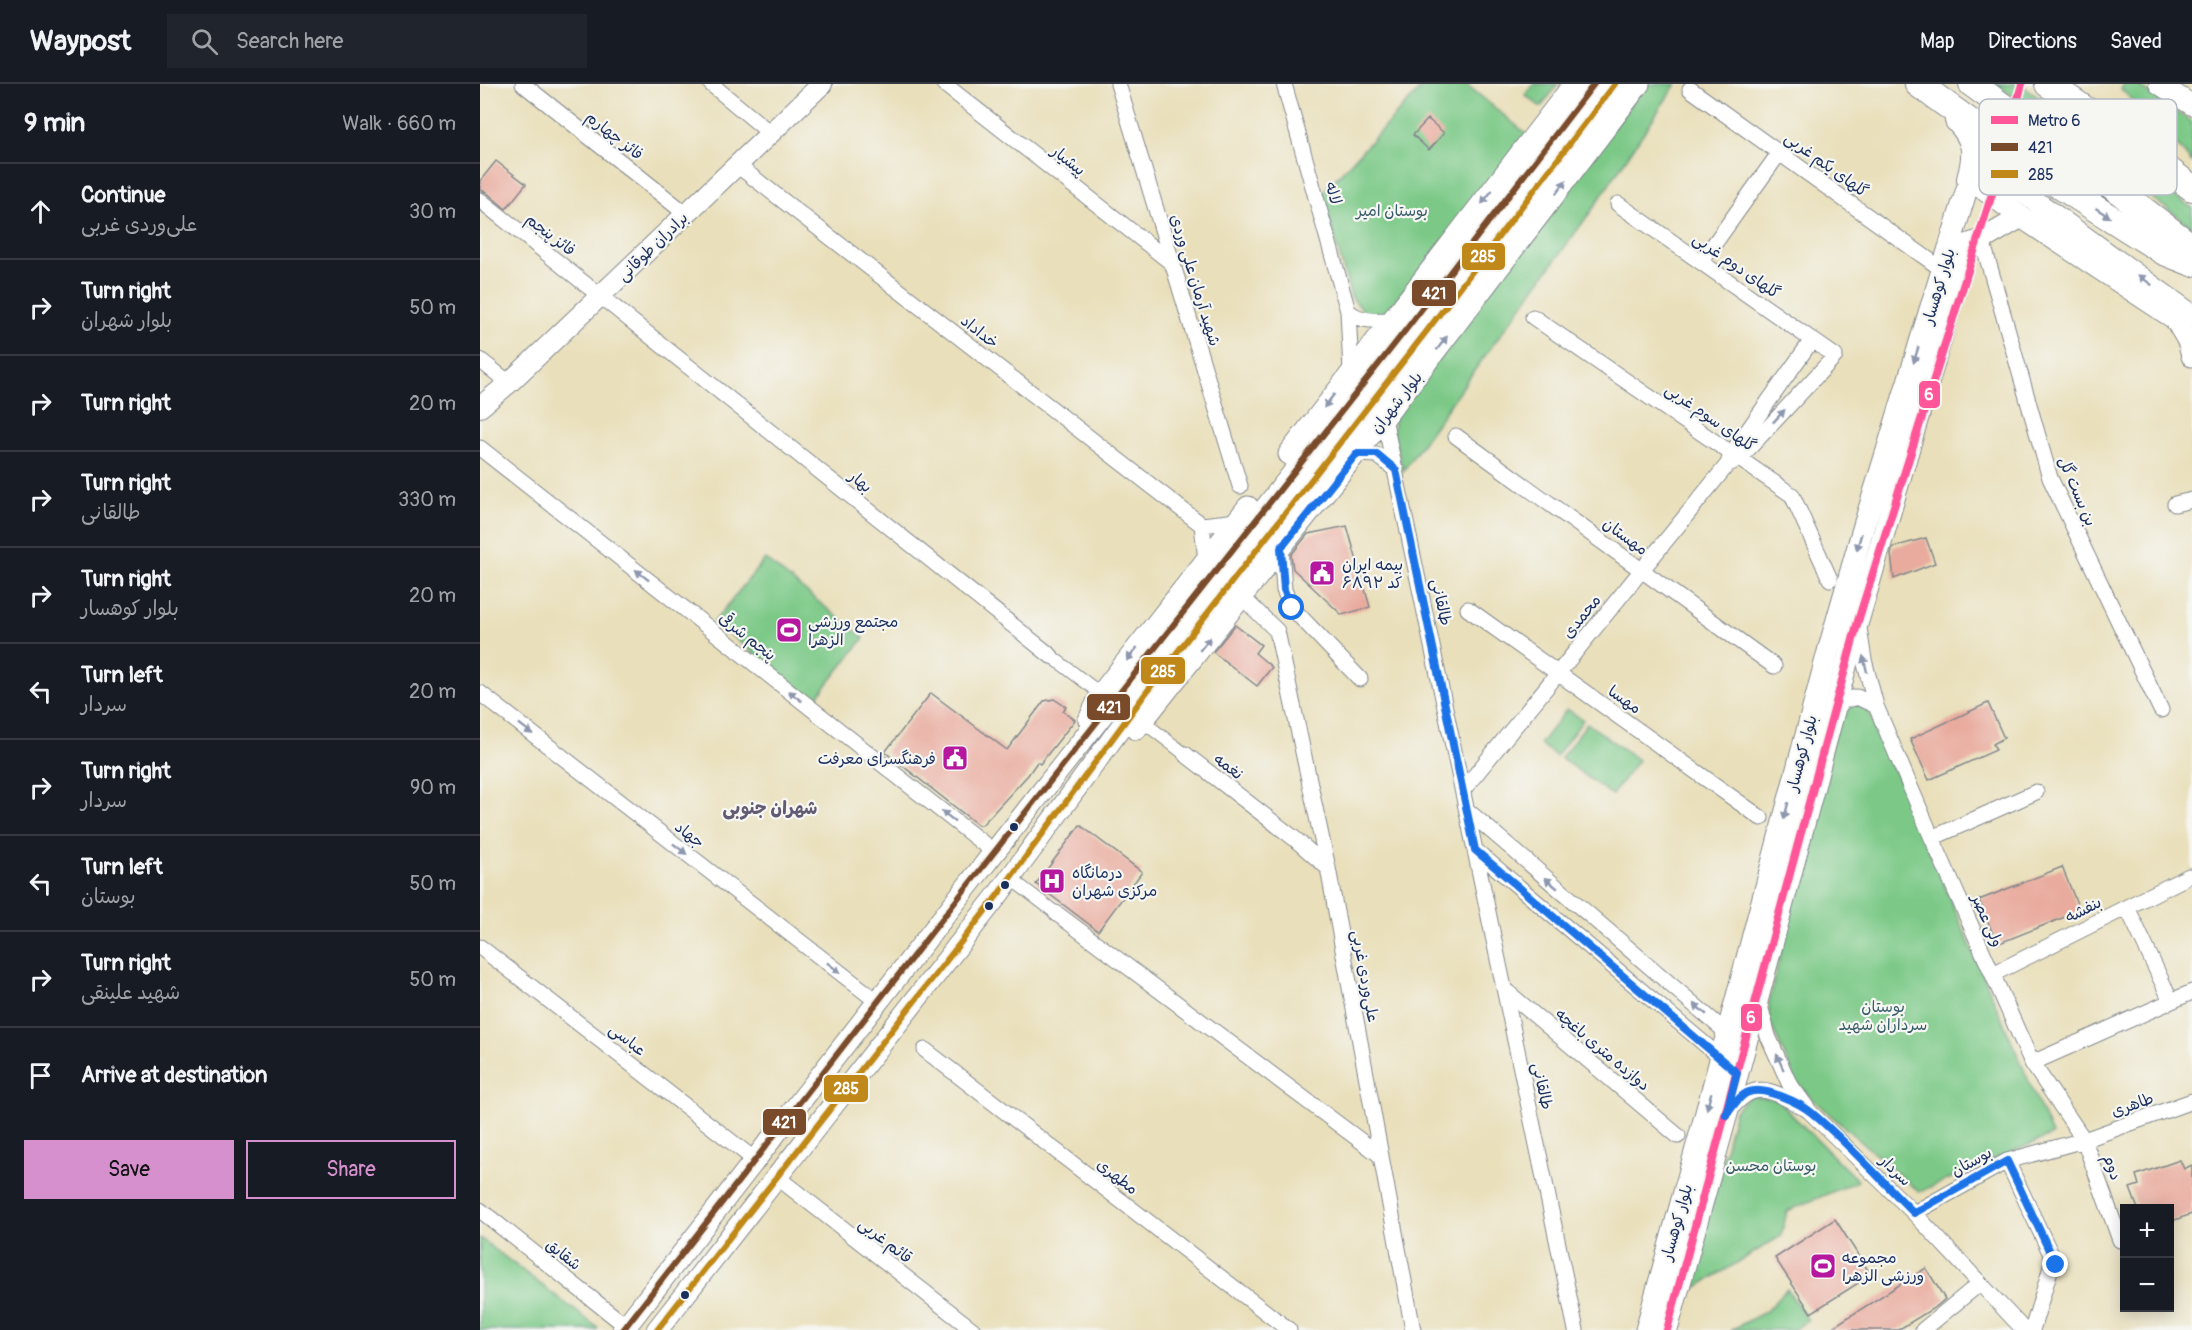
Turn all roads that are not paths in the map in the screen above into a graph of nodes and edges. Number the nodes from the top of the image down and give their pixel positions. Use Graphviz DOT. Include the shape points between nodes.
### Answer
graph roads {
  1 [pos="523,84"];
  2 [pos="711,84"];
  3 [pos="822,84"];
  4 [pos="944,84"];
  5 [pos="1118,84"];
  6 [pos="1284,84"];
  7 [pos="1574,84"];
  8 [pos="1594,84"];
  9 [pos="1615,84"];
  10 [pos="1640,84"];
  11 [pos="1918,84"];
  12 [pos="1972,84"];
  13 [pos="2048,84"];
  14 [pos="2073,84"];
  15 [pos="2158,84"];
  16 [pos="1690,89"];
  17 [pos="1993,99"];
  18 [pos="2070,99"];
  19 [pos="2088,99"];
  20 [pos="1942,102"];
  21 [pos="2192,105"];
  22 [pos="1979,129"];
  23 [pos="770,133"];
  24 [pos="1780,152"];
  25 [pos="736,165"];
  26 [pos="2177,177"];
  27 [pos="1979,178"];
  28 [pos="1970,179"];
  29 [pos="1979,186"];
  30 [pos="2192,188"];
  31 [pos="1991,195"];
  32 [pos="2026,195"];
  33 [pos="2074,195"];
  34 [pos="2124,195"];
  35 [pos="480,200"];
  36 [pos="1618,204"];
  37 [pos="686,214"];
  38 [pos="2021,217"];
  39 [pos="1968,241"];
  40 [pos="2192,247"];
  41 [pos="1702,261"];
  42 [pos="1173,264"];
  43 [pos="2192,264"];
  44 [pos="1943,270"];
  45 [pos="600,296"];
  46 [pos="1348,311"];
  47 [pos="1533,317"];
  48 [pos="2186,319"];
  49 [pos="1393,320"];
  50 [pos="1812,340"];
  51 [pos="2192,356"];
  52 [pos="480,360"];
  53 [pos="1352,371"];
  54 [pos="509,383"];
  55 [pos="480,407"];
  56 [pos="1384,418"];
  57 [pos="1456,436"];
  58 [pos="480,448"];
  59 [pos="1356,454"];
  60 [pos="1733,459"];
  61 [pos="1396,470"];
  62 [pos="1240,486"];
  63 [pos="2192,500"];
  64 [pos="2175,504"];
  65 [pos="1237,521"];
  66 [pos="1207,524"];
  67 [pos="1281,548"];
  68 [pos="1206,560"];
  69 [pos="1642,570"];
  70 [pos="1830,579"];
  71 [pos="1242,597"];
  72 [pos="1468,609"];
  73 [pos="1300,617"];
  74 [pos="1858,621"];
  75 [pos="1277,631"];
  76 [pos="1051,656"];
  77 [pos="1774,666"];
  78 [pos="1558,673"];
  79 [pos="1360,679"];
  80 [pos="480,693"];
  81 [pos="1101,694"];
  82 [pos="1876,706"];
  83 [pos="2161,710"];
  84 [pos="1833,714"];
  85 [pos="1142,721"];
  86 [pos="1077,747"];
  87 [pos="1185,754"];
  88 [pos="1094,763"];
  89 [pos="1463,790"];
  90 [pos="2036,792"];
  91 [pos="1467,811"];
  92 [pos="1761,818"];
  93 [pos="1319,826"];
  94 [pos="1295,838"];
  95 [pos="1932,838"];
  96 [pos="1475,850"];
  97 [pos="994,852"];
  98 [pos="1328,868"];
  99 [pos="2189,876"];
  100 [pos="1011,878"];
  101 [pos="2127,907"];
  102 [pos="1056,913"];
  103 [pos="480,946"];
  104 [pos="1993,974"];
  105 [pos="1505,990"];
  106 [pos="2192,992"];
  107 [pos="1758,996"];
  108 [pos="2171,1001"];
  109 [pos="878,1002"];
  110 [pos="1727,1033"];
  111 [pos="1744,1047"];
  112 [pos="925,1050"];
  113 [pos="1721,1058"];
  114 [pos="2032,1063"];
  115 [pos="1737,1073"];
  116 [pos="2192,1101"];
  117 [pos="1810,1112"];
  118 [pos="1726,1115"];
  119 [pos="1678,1136"];
  120 [pos="2084,1140"];
  121 [pos="1381,1156"];
  122 [pos="755,1160"];
  123 [pos="2007,1161"];
  124 [pos="777,1178"];
  125 [pos="480,1210"];
  126 [pos="1914,1213"];
  127 [pos="2120,1240"];
  128 [pos="1979,1284"];
  129 [pos="625,1328"];
  130 [pos="657,1330"];
  131 [pos="973,1330"];
  132 [pos="1289,1330"];
  133 [pos="1413,1330"];
  134 [pos="1576,1330"];
  135 [pos="1646,1330"];
  136 [pos="1667,1330"];
  137 [pos="1923,1330"];
  138 [pos="2024,1330"];
  139 [pos="2032,1330"];
  1 -- 37 [label="street, فائز چهارم"];
  2 -- 23 [label="street"];
  3 -- 23 [label="street, برادران طوقانی"];
  4 -- 42 [label="street, پیشیار"];
  5 -- 42 [label="street, شهید آرمان علی وردی"];
  6 -- 46 [label="street, لاله"];
  7 -- 49 [label="main road, one-way"];
  8 -- 86 [label="main road"];
  9 -- 88 [label="main road, بلوار شهران"];
  56 -- 10 [label="main road, بلوار شهران, one-way"];
  11 -- 20 [label="highway"];
  12 -- 17 [label="highway"];
  13 -- 18 [label="highway"];
  14 -- 19 [label="highway"];
  15 -- 21 [label="street"];
  16 -- 24 [label="street, گلهای یکم غربی"];
  20 -- 22 [label="highway, one-way"];
  20 -- 28 [label="highway" via="1964,126 1975,146"];
  23 -- 25 [label="street, برادران طوقانی"];
  24 -- 41 [label="street"];
  24 -- 44 [label="street, گلهای یکم غربی"];
  25 -- 37 [label="street, برادران طوقانی"];
  25 -- 66 [label="street, خداداد"];
  26 -- 30 [label="highway"];
  27 -- 28 [label="main road, one-way"];
  28 -- 29 [label="main road"];
  28 -- 39 [label="main road, بلوار کوهسار"];
  31 -- 38 [label="main road"];
  48 -- 32 [label="main road, one-way"];
  33 -- 43 [label="highway, one-way" via="2164,252"];
  34 -- 40 [label="highway"];
  35 -- 45 [label="street, فائز پنجم"];
  36 -- 41 [label="street, گلهای دوم غربی"];
  37 -- 45 [label="street, برادران طوقانی"];
  38 -- 39 [label="main road"];
  38 -- 48 [label="main road"];
  39 -- 44 [label="main road, بلوار کوهسار"];
  39 -- 74 [label="main road, بلوار کوهسار"];
  39 -- 83 [label="street, بن بست گل" via="2050,478"];
  41 -- 50 [label="street, گلهای دوم غربی"];
  42 -- 62 [label="street, شهید آرمان علی وردی"];
  44 -- 110 [label="main road, بلوار کوهسار, one-way" via="1829,648"];
  45 -- 54 [label="street, برادران طوقانی"];
  45 -- 76 [label="street, بهار"];
  46 -- 49 [label="street" via="1364,320"];
  46 -- 53 [label="street, لاله"];
  47 -- 60 [label="street, گلهای سوم غربی"];
  48 -- 51 [label="main road"];
  49 -- 53 [label="main road"];
  50 -- 60 [label="street"];
  60 -- 50 [label="street, گلهای دوم غربی, one-way" via="1835,356"];
  52 -- 54 [label="street"];
  53 -- 65 [label="main road, one-way"];
  54 -- 55 [label="street, برادران طوقانی"];
  56 -- 59 [label="main road, بلوار شهران"];
  56 -- 61 [label="street, طالقانی"];
  57 -- 69 [label="street, مهستان"];
  97 -- 58 [label="street, پنجم شرقی, one-way"];
  59 -- 61 [label="street" via="1377,454"];
  59 -- 67 [label="main road, بلوار شهران"];
  60 -- 69 [label="street, محمدی"];
  60 -- 70 [label="street, گلهای سوم غربی" via="1792,495"];
  61 -- 89 [label="street, طالقانی"];
  63 -- 64 [label="street"];
  65 -- 66 [label="street"];
  65 -- 68 [label="main road"];
  66 -- 68 [label="street"];
  67 -- 71 [label="main road, بلوار شهران"];
  67 -- 73 [label="street" via="1284,590"];
  68 -- 81 [label="main road, one-way"];
  69 -- 77 [label="street, مهستان"];
  69 -- 78 [label="street, محمدی"];
  71 -- 75 [label="street"];
  85 -- 71 [label="main road, بلوار شهران, one-way"];
  72 -- 78 [label="street, مهسا"];
  73 -- 75 [label="street"];
  73 -- 79 [label="street"];
  82 -- 74 [label="street, ولی عصر, one-way"];
  74 -- 84 [label="main road, بلوار کوهسار"];
  75 -- 93 [label="street, علی‌وردی غربی"];
  76 -- 81 [label="street, بهار"];
  78 -- 89 [label="street, محمدی"];
  78 -- 92 [label="street, مهسا"];
  80 -- 109 [label="street, جهاد, one-way"];
  81 -- 86 [label="main road"];
  82 -- 84 [label="street" via="1863,698 1849,698"];
  82 -- 95 [label="street, ولی عصر"];
  84 -- 107 [label="main road, بلوار کوهسار"];
  85 -- 87 [label="street, نغمه"];
  85 -- 88 [label="main road, بلوار شهران" via="1122,746"];
  86 -- 97 [label="main road"];
  87 -- 94 [label="street, نغمه"];
  88 -- 100 [label="main road, بلوار شهران"];
  89 -- 91 [label="street, طالقانی"];
  90 -- 95 [label="street"];
  91 -- 96 [label="street, طالقانی"];
  110 -- 91 [label="street, one-way"];
  93 -- 94 [label="street"];
  93 -- 98 [label="street, علی‌وردی غربی"];
  94 -- 98 [label="street, نغمه"];
  95 -- 104 [label="street, ولی عصر"];
  96 -- 105 [label="street, طالقانی"];
  96 -- 113 [label="street"];
  97 -- 109 [label="main road"];
  98 -- 121 [label="street, علی‌وردی غربی"];
  99 -- 101 [label="street, بنفشه"];
  100 -- 102 [label="street"];
  100 -- 124 [label="main road, بلوار شهران"];
  101 -- 104 [label="street, بنفشه"];
  101 -- 108 [label="street"];
  102 -- 121 [label="street"];
  103 -- 122 [label="street, عباسی"];
  104 -- 114 [label="street, ولی عصر"];
  105 -- 119 [label="street, دوازده متری باغچه"];
  105 -- 134 [label="street, طالقانی"];
  106 -- 108 [label="street"];
  107 -- 111 [label="main road, بلوار کوهسار"];
  117 -- 107 [label="street, سردار, one-way" via="1790,1083 1768,1036"];
  108 -- 114 [label="street"];
  109 -- 122 [label="main road"];
  110 -- 111 [label="street"];
  110 -- 113 [label="main road, بلوار کوهسار"];
  111 -- 115 [label="main road, بلوار کوهسار"];
  112 -- 132 [label="street, مطهری"];
  113 -- 115 [label="street"];
  113 -- 135 [label="main road, بلوار کوهسار, one-way"];
  114 -- 120 [label="street, ولی عصر"];
  115 -- 118 [label="main road, بلوار کوهسار"];
  116 -- 120 [label="street, طاهری"];
  117 -- 118 [label="street, سردار" via="1759,1090 1740,1097"];
  117 -- 126 [label="street, سردار"];
  118 -- 136 [label="main road, بلوار کوهسار"];
  120 -- 123 [label="street, بوستان"];
  120 -- 127 [label="street, دوم"];
  121 -- 133 [label="street, علی‌وردی غربی"];
  122 -- 129 [label="main road"];
  123 -- 126 [label="street, بوستان"];
  123 -- 139 [label="street" via="2053,1266"];
  124 -- 130 [label="main road, بلوار شهران"];
  124 -- 131 [label="street, قائم غربی"];
  125 -- 129 [label="street, شقایق"];
  126 -- 128 [label="street, سردار"];
  128 -- 137 [label="street"];
  128 -- 138 [label="street, سردار"];
}
